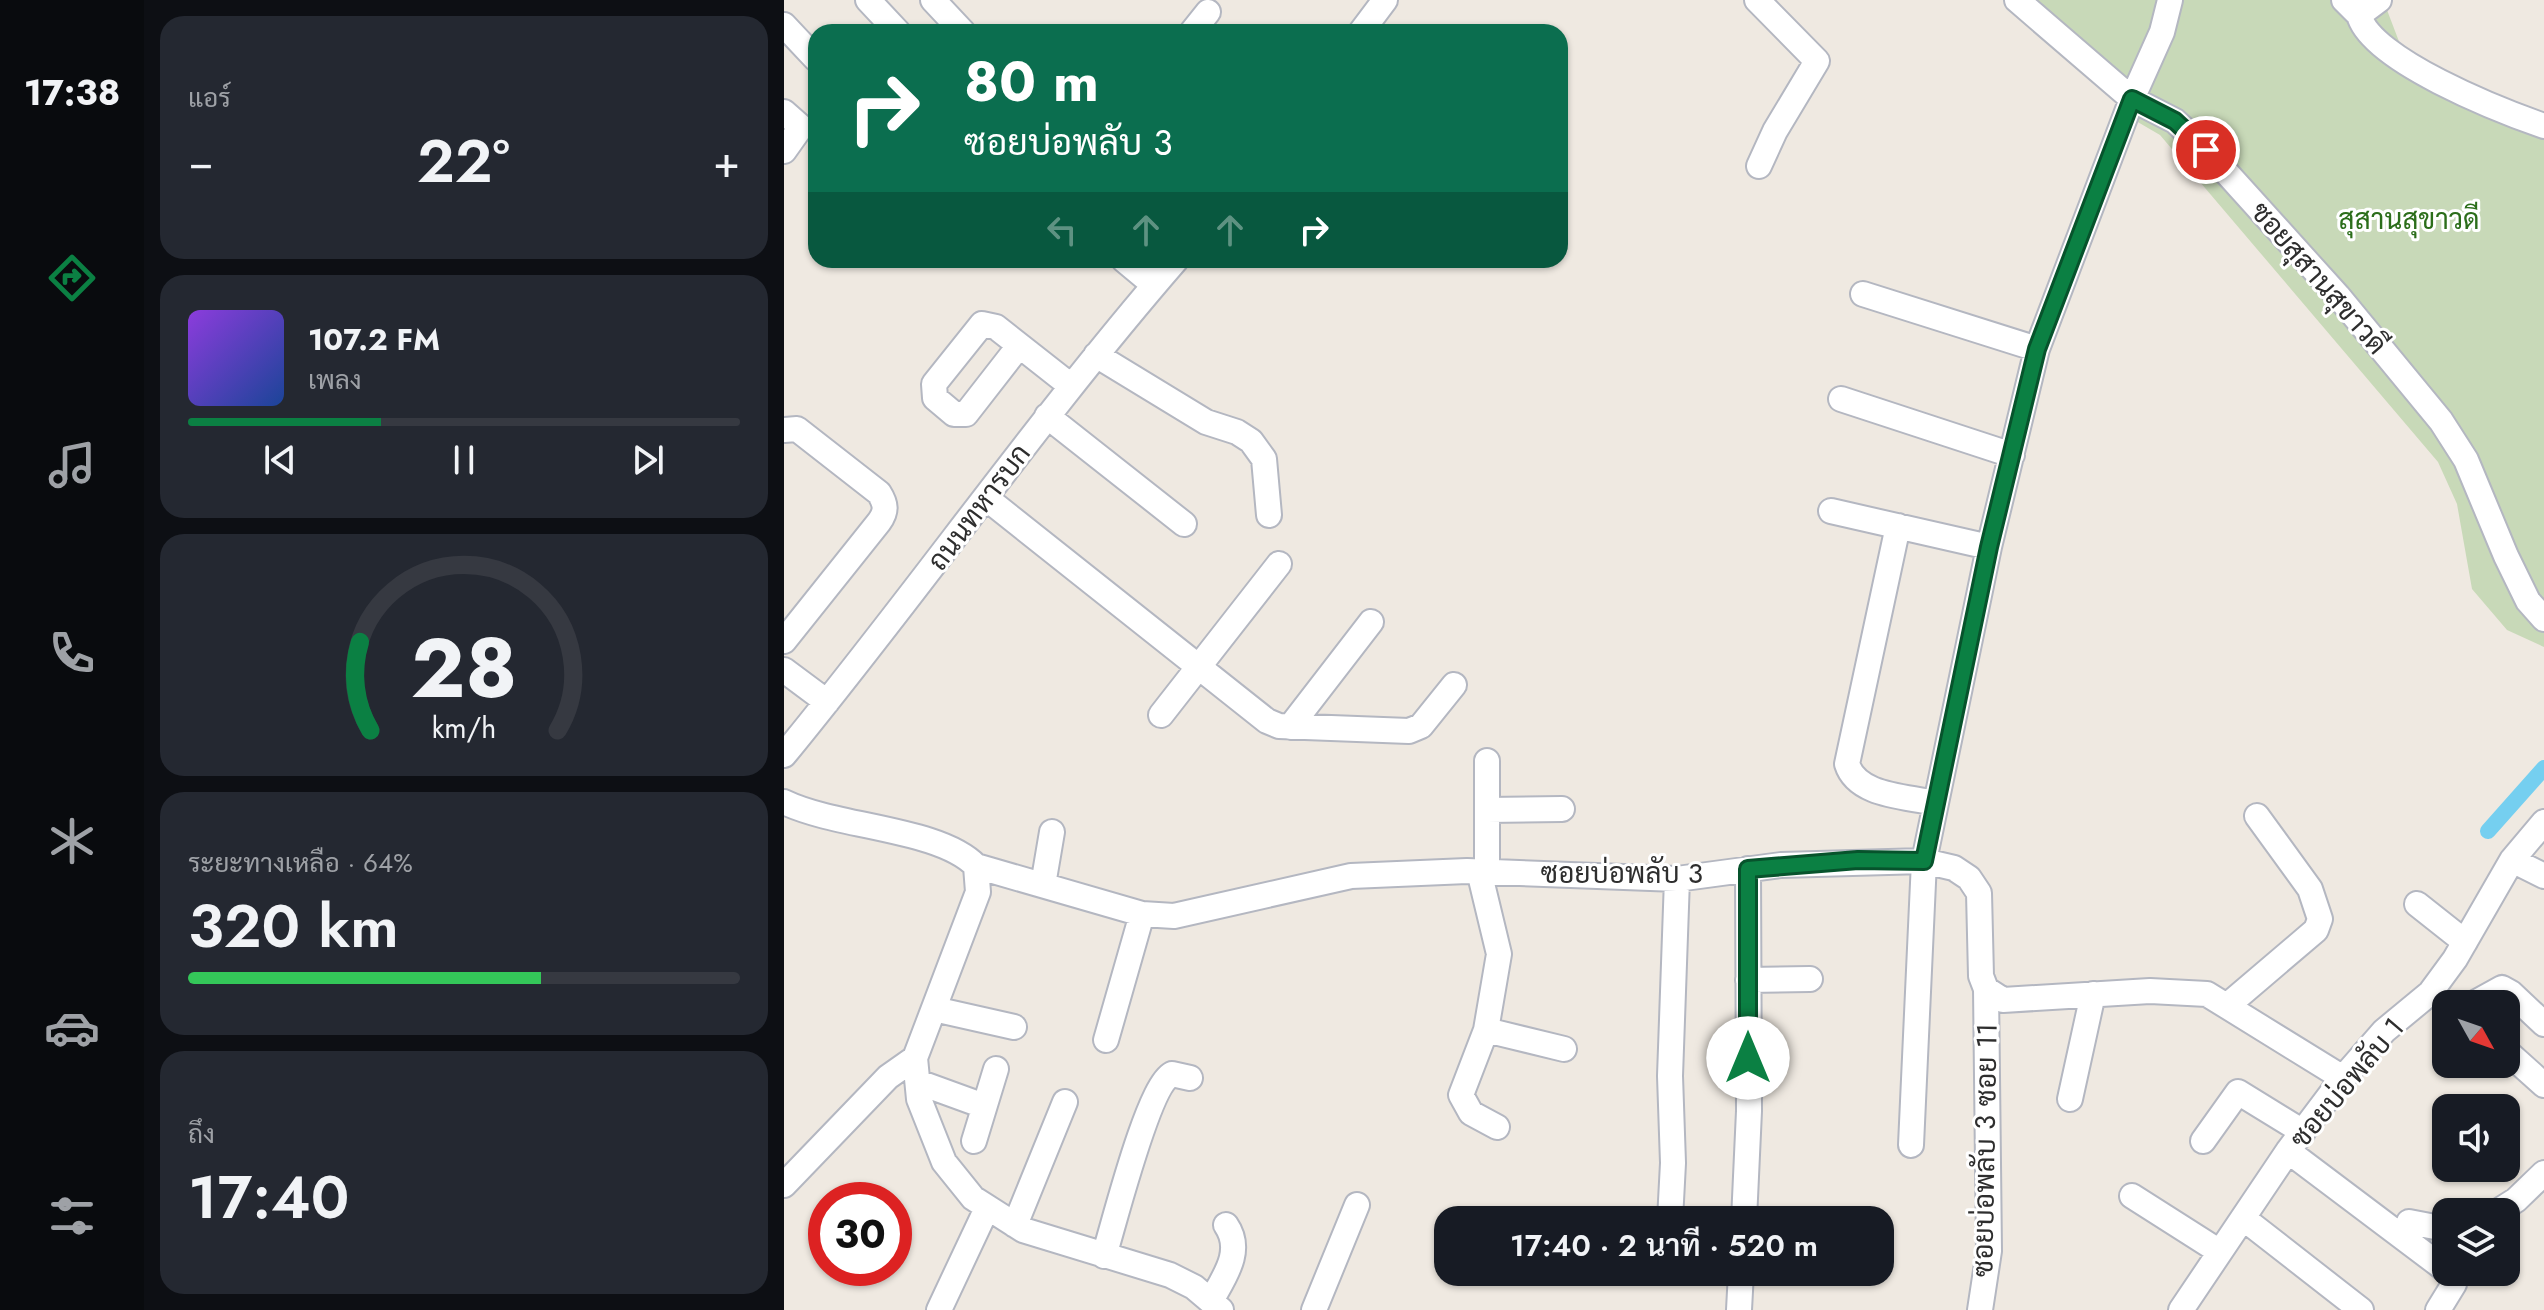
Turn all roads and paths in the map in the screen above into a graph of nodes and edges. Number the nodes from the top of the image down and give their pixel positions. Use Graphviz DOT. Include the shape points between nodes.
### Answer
graph roads {
  1 [pos="868,0"];
  2 [pos="933,0"];
  3 [pos="1385,0"];
  4 [pos="1757,0"];
  5 [pos="2017,0"];
  6 [pos="2170,0"];
  7 [pos="2379,0"];
  8 [pos="2352,8"];
  9 [pos="1208,12"];
  10 [pos="890,24"];
  11 [pos="956,24"];
  12 [pos="1198,24"];
  13 [pos="1367,24"];
  14 [pos="784,25"];
  15 [pos="808,50"];
  16 [pos="2132,99"];
  17 [pos="2544,126"];
  18 [pos="800,127"];
  19 [pos="784,151"];
  20 [pos="1759,166"];
  21 [pos="1134,268"];
  22 [pos="1169,268"];
  23 [pos="1154,285"];
  24 [pos="1863,294"];
  25 [pos="1019,346"];
  26 [pos="2037,349"];
  27 [pos="1096,355"];
  28 [pos="1071,386"];
  29 [pos="1841,399"];
  30 [pos="1047,416"];
  31 [pos="784,430"];
  32 [pos="2012,455"];
  33 [pos="986,498"];
  34 [pos="1831,511"];
  35 [pos="1269,515"];
  36 [pos="1184,524"];
  37 [pos="1898,526"];
  38 [pos="1989,547"];
  39 [pos="1279,564"];
  40 [pos="2544,619"];
  41 [pos="1371,622"];
  42 [pos="784,641"];
  43 [pos="1200,667"];
  44 [pos="784,670"];
  45 [pos="1454,685"];
  46 [pos="827,702"];
  47 [pos="1161,715"];
  48 [pos="1290,727"];
  49 [pos="784,755"];
  50 [pos="1487,761"];
  51 [pos="784,802"];
  52 [pos="1934,803"];
  53 [pos="1562,809"];
  54 [pos="1487,810"];
  55 [pos="2257,816"];
  56 [pos="2544,822"];
  57 [pos="1052,832"];
  58 [pos="2512,860"];
  59 [pos="1924,861"];
  60 [pos="976,866"];
  61 [pos="1748,869"];
  62 [pos="1483,871"];
  63 [pos="2544,876"];
  64 [pos="1677,879"];
  65 [pos="1043,885"];
  66 [pos="2417,904"];
  67 [pos="1142,914"];
  68 [pos="2465,942"];
  69 [pos="1810,979"];
  70 [pos="1748,980"];
  71 [pos="1986,989"];
  72 [pos="2443,990"];
  73 [pos="2093,994"];
  74 [pos="2520,1001"];
  75 [pos="2432,1003"];
  76 [pos="2228,1005"];
  77 [pos="934,1009"];
  78 [pos="2544,1024"];
  79 [pos="1014,1027"];
  80 [pos="1486,1030"];
  81 [pos="1106,1040"];
  82 [pos="1564,1049"];
  83 [pos="2520,1064"];
  84 [pos="996,1069"];
  85 [pos="917,1070"];
  86 [pos="1190,1078"];
  87 [pos="2343,1078"];
  88 [pos="2544,1085"];
  89 [pos="2070,1099"];
  90 [pos="1065,1102"];
  91 [pos="984,1106"];
  92 [pos="1497,1127"];
  93 [pos="974,1141"];
  94 [pos="2203,1141"];
  95 [pos="2296,1141"];
  96 [pos="1911,1145"];
  97 [pos="2544,1173"];
  98 [pos="784,1185"];
  99 [pos="2132,1196"];
  100 [pos="2518,1198"];
  101 [pos="1357,1205"];
  102 [pos="1671,1206"];
  103 [pos="1745,1206"];
  104 [pos="987,1208"];
  105 [pos="2243,1218"];
  106 [pos="2409,1222"];
  107 [pos="1015,1225"];
  108 [pos="1226,1225"];
  109 [pos="2432,1226"];
  110 [pos="2220,1252"];
  111 [pos="1104,1256"];
  112 [pos="2432,1257"];
  113 [pos="1740,1286"];
  114 [pos="2453,1286"];
  115 [pos="1216,1306"];
  116 [pos="939,1310"];
  117 [pos="1314,1310"];
  118 [pos="1739,1310"];
  119 [pos="1980,1310"];
  120 [pos="2181,1310"];
  121 [pos="2361,1310"];
  122 [pos="2438,1310"];
  1 -- 10 [label="street"];
  2 -- 11 [label="street"];
  3 -- 13 [label="street"];
  4 -- 20 [label="street" via="1817,61"];
  5 -- 16 [label="street, ซอยสุสานสุขาวดี"];
  6 -- 16 [label="street"];
  7 -- 8 [label="street"];
  8 -- 17 [label="street" via="2370,37 2389,53 2495,108"];
  9 -- 12 [label="street"];
  14 -- 15 [label="street"];
  16 -- 26 [label="street"];
  16 -- 40 [label="street, ซอยสุสานสุขาวดี" via="2175,121 2206,150 2338,296 2441,421 2466,460 2528,601"];
  18 -- 19 [label="street"];
  21 -- 23 [label="street"];
  22 -- 23 [label="street, ถนนทหารบก"];
  23 -- 27 [label="street, ถนนทหารบก"];
  24 -- 26 [label="street"];
  25 -- 28 [label="street"];
  26 -- 32 [label="street"];
  27 -- 28 [label="street, ถนนทหารบก"];
  27 -- 35 [label="street" via="1206,422 1251,441 1264,459"];
  28 -- 30 [label="street, ถนนทหารบก"];
  29 -- 32 [label="street"];
  30 -- 33 [label="street, ถนนทหารบก"];
  30 -- 36 [label="street"];
  31 -- 42 [label="street" via="797,429 885,503 879,522"];
  32 -- 38 [label="street"];
  33 -- 43 [label="street"];
  33 -- 46 [label="street, ถนนทหารบก"];
  34 -- 37 [label="street"];
  37 -- 38 [label="street"];
  37 -- 52 [label="street" via="1847,764 1852,779 1864,787"];
  38 -- 52 [label="street"];
  39 -- 43 [label="street"];
  41 -- 48 [label="street"];
  43 -- 47 [label="street"];
  43 -- 48 [label="street" via="1267,721"];
  44 -- 46 [label="street"];
  45 -- 48 [label="street" via="1421,726 1409,731"];
  46 -- 49 [label="street, ถนนทหารบก"];
  50 -- 54 [label="street"];
  51 -- 60 [label="street, ซอยบ่อพลับ 3" via="811,815 948,845"];
  52 -- 59 [label="street"];
  53 -- 54 [label="street"];
  54 -- 62 [label="street"];
  55 -- 76 [label="street" via="2310,889 2320,919 2316,930"];
  56 -- 58 [label="street, ซอยบ่อพลับ 1"];
  57 -- 65 [label="street"];
  58 -- 63 [label="street"];
  58 -- 68 [label="street, ซอยบ่อพลับ 1"];
  59 -- 61 [label="street, ซอยบ่อพลับ 3"];
  59 -- 71 [label="street, ซอยบ่อพลับ 3" via="1954,868 1979,893 1981,976"];
  59 -- 96 [label="street"];
  60 -- 65 [label="street, ซอยบ่อพลับ 3"];
  60 -- 77 [label="street" via="978,892"];
  61 -- 64 [label="street, ซอยบ่อพลับ 3"];
  61 -- 70 [label="street"];
  62 -- 64 [label="street, ซอยบ่อพลับ 3"];
  62 -- 67 [label="street, ซอยบ่อพลับ 3" via="1351,876 1214,909 1174,916"];
  62 -- 80 [label="street" via="1499,954"];
  64 -- 102 [label="street"];
  65 -- 67 [label="street, ซอยบ่อพลับ 3"];
  66 -- 68 [label="street"];
  67 -- 81 [label="street"];
  68 -- 72 [label="street, ซอยบ่อพลับ 1"];
  69 -- 70 [label="street"];
  70 -- 103 [label="street"];
  71 -- 73 [label="street" via="2003,1000"];
  71 -- 119 [label="street, ซอยบ่อพลับ 3 ซอย 11" via="1989,1251"];
  73 -- 76 [label="street" via="2207,994"];
  73 -- 89 [label="street"];
  74 -- 78 [label="street"];
  75 -- 87 [label="street, ซอยบ่อพลับ 1" via="2384,1031"];
  76 -- 87 [label="street"];
  77 -- 79 [label="street"];
  77 -- 85 [label="street"];
  80 -- 82 [label="street"];
  80 -- 92 [label="street" via="1461,1095 1471,1113"];
  83 -- 88 [label="street"];
  84 -- 91 [label="street"];
  85 -- 91 [label="street"];
  85 -- 98 [label="street" via="888,1077"];
  85 -- 104 [label="street" via="925,1121 944,1162"];
  86 -- 111 [label="street" via="1172,1074 1162,1081"];
  87 -- 95 [label="street, ซอยบ่อพลับ 1"];
  90 -- 107 [label="street"];
  91 -- 93 [label="street"];
  94 -- 95 [label="street" via="2238,1092"];
  95 -- 105 [label="street, ซอยบ่อพลับ 1"];
  95 -- 112 [label="street"];
  97 -- 100 [label="street"];
  99 -- 110 [label="street"];
  101 -- 117 [label="street"];
  104 -- 107 [label="street"];
  104 -- 116 [label="street"];
  105 -- 110 [label="street, ซอยบ่อพลับ 1"];
  105 -- 121 [label="street"];
  106 -- 109 [label="street"];
  107 -- 111 [label="street"];
  108 -- 115 [label="street" via="1235,1238 1234,1248"];
  110 -- 120 [label="street, ซอยบ่อพลับ 1"];
  111 -- 115 [label="street" via="1170,1275"];
  113 -- 118 [label="street"];
  114 -- 122 [label="street"];
}
